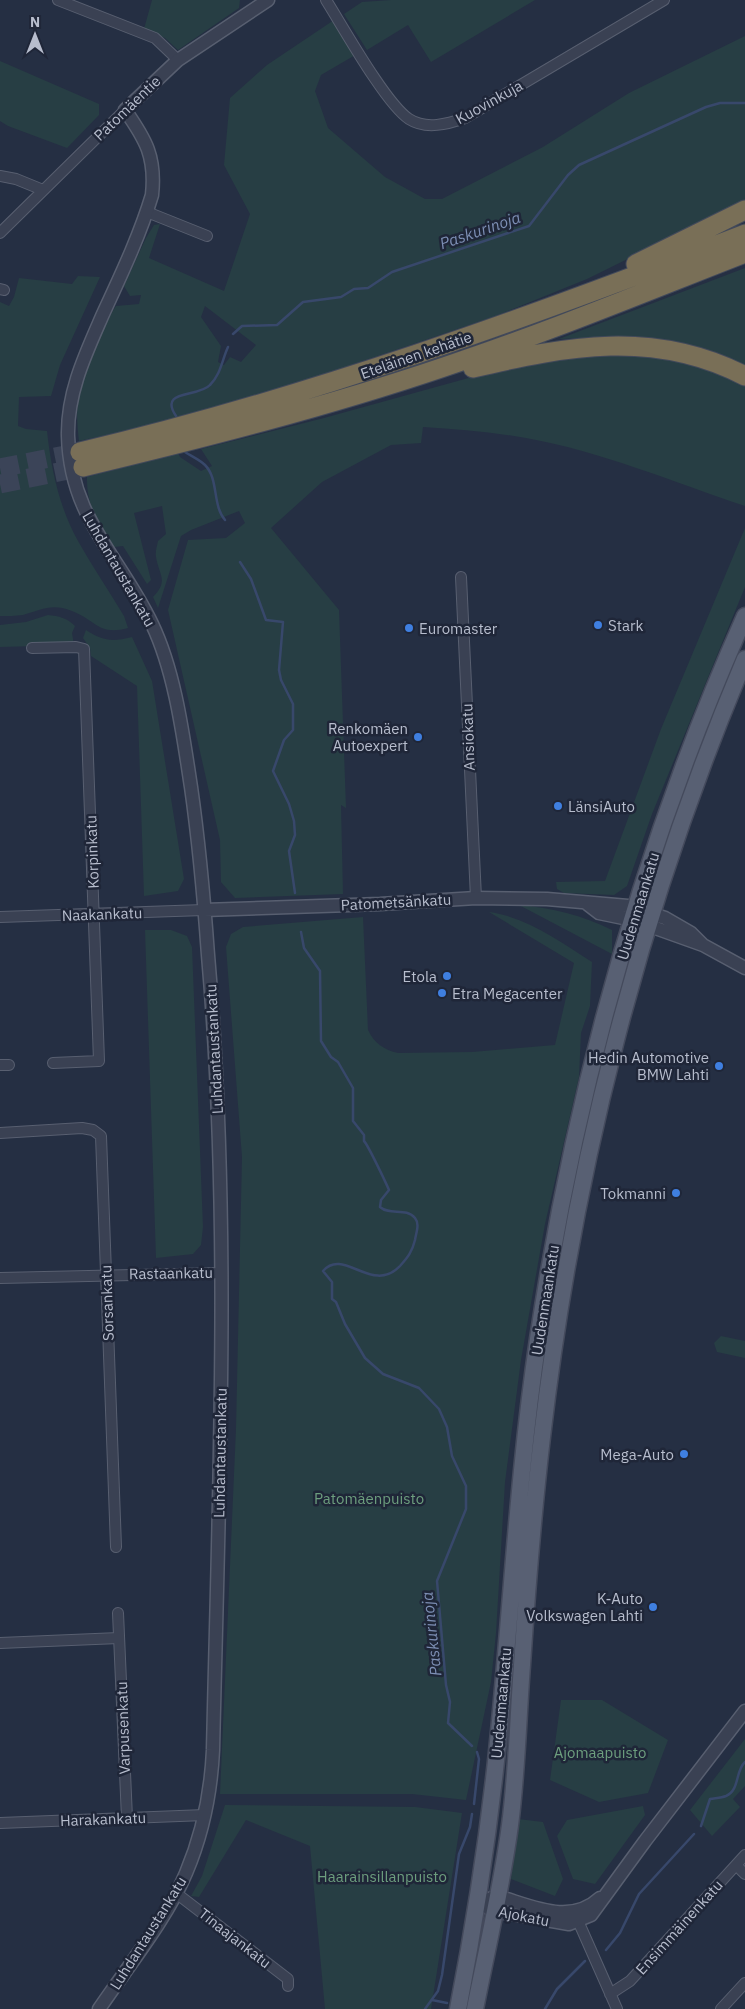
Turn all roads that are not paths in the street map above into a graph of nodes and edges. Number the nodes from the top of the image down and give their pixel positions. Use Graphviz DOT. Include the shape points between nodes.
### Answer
graph roads {
  1 [pos="58,0"];
  2 [pos="268,0"];
  3 [pos="326,0"];
  4 [pos="664,0"];
  5 [pos="178,60"];
  6 [pos="125,110"];
  7 [pos="0,176"];
  8 [pos="43,190"];
  9 [pos="745,210"];
  10 [pos="147,212"];
  11 [pos="0,233"];
  12 [pos="745,234"];
  13 [pos="206,236"];
  14 [pos="745,253"];
  15 [pos="745,376"];
  16 [pos="306,400"];
  17 [pos="81,459"];
  18 [pos="461,577"];
  19 [pos="745,616"];
  20 [pos="32,648"];
  21 [pos="745,659"];
  22 [pos="476,898"];
  23 [pos="204,910"];
  24 [pos="94,915"];
  25 [pos="635,915"];
  26 [pos="0,917"];
  27 [pos="651,920"];
  28 [pos="745,968"];
  29 [pos="53,1063"];
  30 [pos="0,1133"];
  31 [pos="221,1272"];
  32 [pos="106,1274"];
  33 [pos="0,1278"];
  34 [pos="116,1547"];
  35 [pos="118,1612"];
  36 [pos="119,1638"];
  37 [pos="0,1643"];
  38 [pos="745,1711"];
  39 [pos="206,1815"];
  40 [pos="127,1818"];
  41 [pos="0,1823"];
  42 [pos="745,1855"];
  43 [pos="736,1865"];
  44 [pos="745,1874"];
  45 [pos="176,1893"];
  46 [pos="477,1902"];
  47 [pos="496,1904"];
  48 [pos="576,1917"];
  49 [pos="745,1983"];
  50 [pos="288,1986"];
  51 [pos="610,1994"];
  52 [pos="99,2009"];
  53 [pos="458,2009"];
  54 [pos="475,2009"];
  55 [pos="617,2009"];
  56 [pos="721,2009"];
  1 -- 5 [label="street" via="155,38"];
  2 -- 5 [label="street, Patomäentie"];
  3 -- 4 [label="street, Kuovinkuja" via="393,104 410,120 446,125 465,118"];
  5 -- 6 [label="street, Patomäentie"];
  6 -- 8 [label="street, Patomäentie"];
  6 -- 10 [label="street, Luhdantaustankatu" via="145,139 152,157 154,177"];
  7 -- 8 [label="street"];
  8 -- 11 [label="street, Patomäentie"];
  9 -- 16 [label="highway" via="590,285"];
  10 -- 13 [label="street"];
  10 -- 23 [label="street, Luhdantaustankatu" via="78,373 69,414 70,461 82,506 150,621 169,672 191,788"];
  12 -- 16 [label="highway, Eteläinen kehätie"];
  14 -- 16 [label="highway, Eteläinen kehätie" via="500,348"];
  15 -- 16 [label="highway" via="704,358 674,351 643,346 582,346"];
  16 -- 17 [label="highway, Eteläinen kehätie"];
  18 -- 22 [label="street, Ansiokatu"];
  19 -- 25 [label="main road, Uudenmaankatu" via="700,726"];
  20 -- 24 [label="street, Korpinkatu" via="84,649"];
  21 -- 27 [label="main road, Uudenmaankatu" via="706,759"];
  22 -- 23 [label="street, Patometsänkatu"];
  22 -- 25 [label="street, Patometsänkatu" via="611,904"];
  23 -- 24 [label="street, Naakankatu"];
  23 -- 31 [label="street, Luhdantaustankatu" via="215,1036"];
  24 -- 26 [label="street, Naakankatu"];
  24 -- 29 [label="street, Korpinkatu" via="99,1061"];
  25 -- 27 [label="street, Patometsänkatu"];
  25 -- 46 [label="main road, Uudenmaankatu" via="580,1118 538,1340 520,1482 496,1758"];
  27 -- 28 [label="street, Patometsänkatu" via="665,918 691,933 703,945"];
  27 -- 47 [label="main road, Uudenmaankatu" via="602,1097 555,1338 537,1484 514,1790"];
  30 -- 32 [label="street, Sorsankatu" via="82,1128 100,1133"];
  31 -- 32 [label="street, Rastaankatu"];
  31 -- 39 [label="street, Luhdantaustankatu" via="213,1750"];
  32 -- 33 [label="street, Rastaankatu"];
  32 -- 34 [label="street, Sorsankatu"];
  35 -- 36 [label="street, Varpusenkatu"];
  36 -- 37 [label="street"];
  36 -- 40 [label="street, Varpusenkatu"];
  38 -- 48 [label="street, Ajokatu" via="610,1888"];
  39 -- 40 [label="street, Harakankatu"];
  39 -- 45 [label="street, Luhdantaustankatu" via="186,1874"];
  40 -- 41 [label="street, Harakankatu"];
  42 -- 43 [label="street, Ensimmäinenkatu"];
  43 -- 44 [label="street"];
  43 -- 51 [label="street, Ensimmäinenkatu" via="630,1981"];
  45 -- 50 [label="street, Tinaajankatu" via="288,1979"];
  45 -- 52 [label="street, Luhdantaustankatu"];
  46 -- 47 [label="street, Ajokatu"];
  46 -- 53 [label="main road, Uudenmaankatu"];
  47 -- 48 [label="street, Ajokatu" via="569,1924"];
  47 -- 54 [label="main road, Uudenmaankatu"];
  48 -- 51 [label="street"];
  49 -- 56 [label="street"];
  51 -- 55 [label="street"];
}
